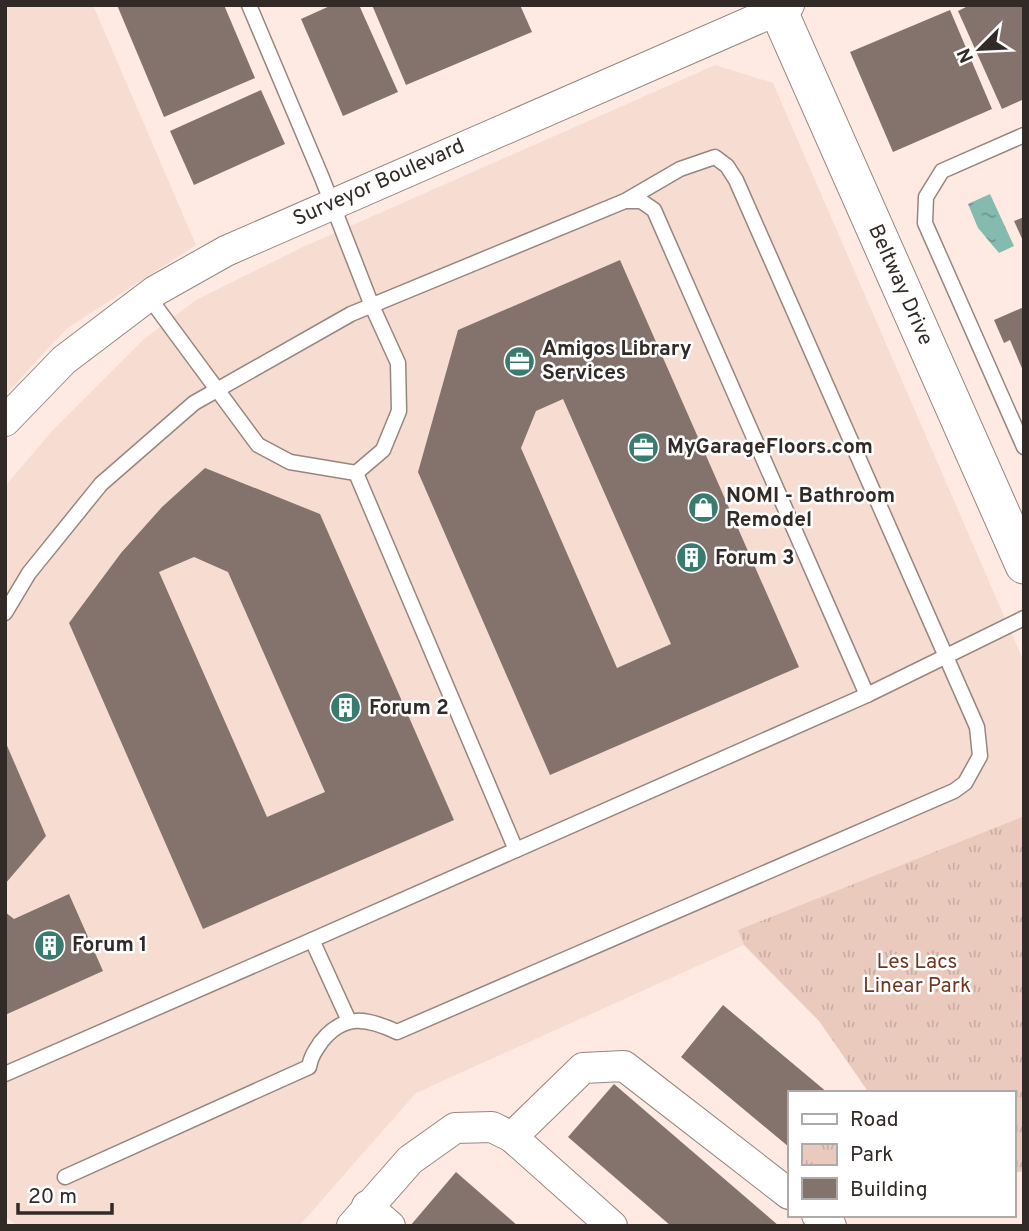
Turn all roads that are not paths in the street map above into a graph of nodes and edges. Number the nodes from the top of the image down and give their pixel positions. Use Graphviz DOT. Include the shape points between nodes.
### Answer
graph roads {
  1 [pos="249,5"];
  2 [pos="781,7"];
  3 [pos="1024,135"];
  4 [pos="625,201"];
  5 [pos="332,203"];
  6 [pos="148,296"];
  7 [pos="372,306"];
  8 [pos="218,390"];
  9 [pos="5,421"];
  10 [pos="1024,447"];
  11 [pos="356,473"];
  12 [pos="1024,565"];
  13 [pos="5,613"];
  14 [pos="1024,618"];
  15 [pos="945,657"];
  16 [pos="867,695"];
  17 [pos="516,850"];
  18 [pos="312,940"];
  19 [pos="349,1021"];
  20 [pos="5,1074"];
  21 [pos="512,1138"];
  22 [pos="65,1177"];
  23 [pos="788,1193"];
  24 [pos="359,1216"];
  25 [pos="390,1226"];
  26 [pos="612,1226"];
  1 -- 5 [label="lane"];
  2 -- 5 [label="street, Surveyor Boulevard"];
  2 -- 12 [label="street, Beltway Drive"];
  3 -- 10 [label="lane" via="942,171 926,197 925,223"];
  4 -- 7 [label="lane"];
  4 -- 15 [label="lane" via="680,169 715,157 727,166"];
  4 -- 16 [label="lane" via="641,201 654,210"];
  5 -- 6 [label="street, Surveyor Boulevard" via="226,251"];
  5 -- 7 [label="lane"];
  6 -- 8 [label="lane"];
  6 -- 9 [label="street, Surveyor Boulevard" via="64,360"];
  7 -- 8 [label="lane"];
  7 -- 11 [label="lane" via="398,363 399,411 383,450"];
  8 -- 11 [label="lane" via="258,445 290,462"];
  8 -- 13 [label="lane" via="194,404 101,484 29,573"];
  11 -- 17 [label="lane"];
  14 -- 15 [label="lane"];
  15 -- 16 [label="lane"];
  15 -- 19 [label="lane" via="977,727 980,755 965,783 954,791 397,1032 378,1024"];
  16 -- 17 [label="lane"];
  17 -- 18 [label="lane"];
  18 -- 19 [label="lane"];
  18 -- 20 [label="lane"];
  19 -- 22 [label="lane" via="331,1030 311,1056 309,1067"];
  21 -- 23 [label="street" via="583,1068 624,1066"];
  21 -- 24 [label="street" via="492,1127 455,1128 410,1160"];
  21 -- 26 [label="street"];
  24 -- 25 [label="street"];
}
